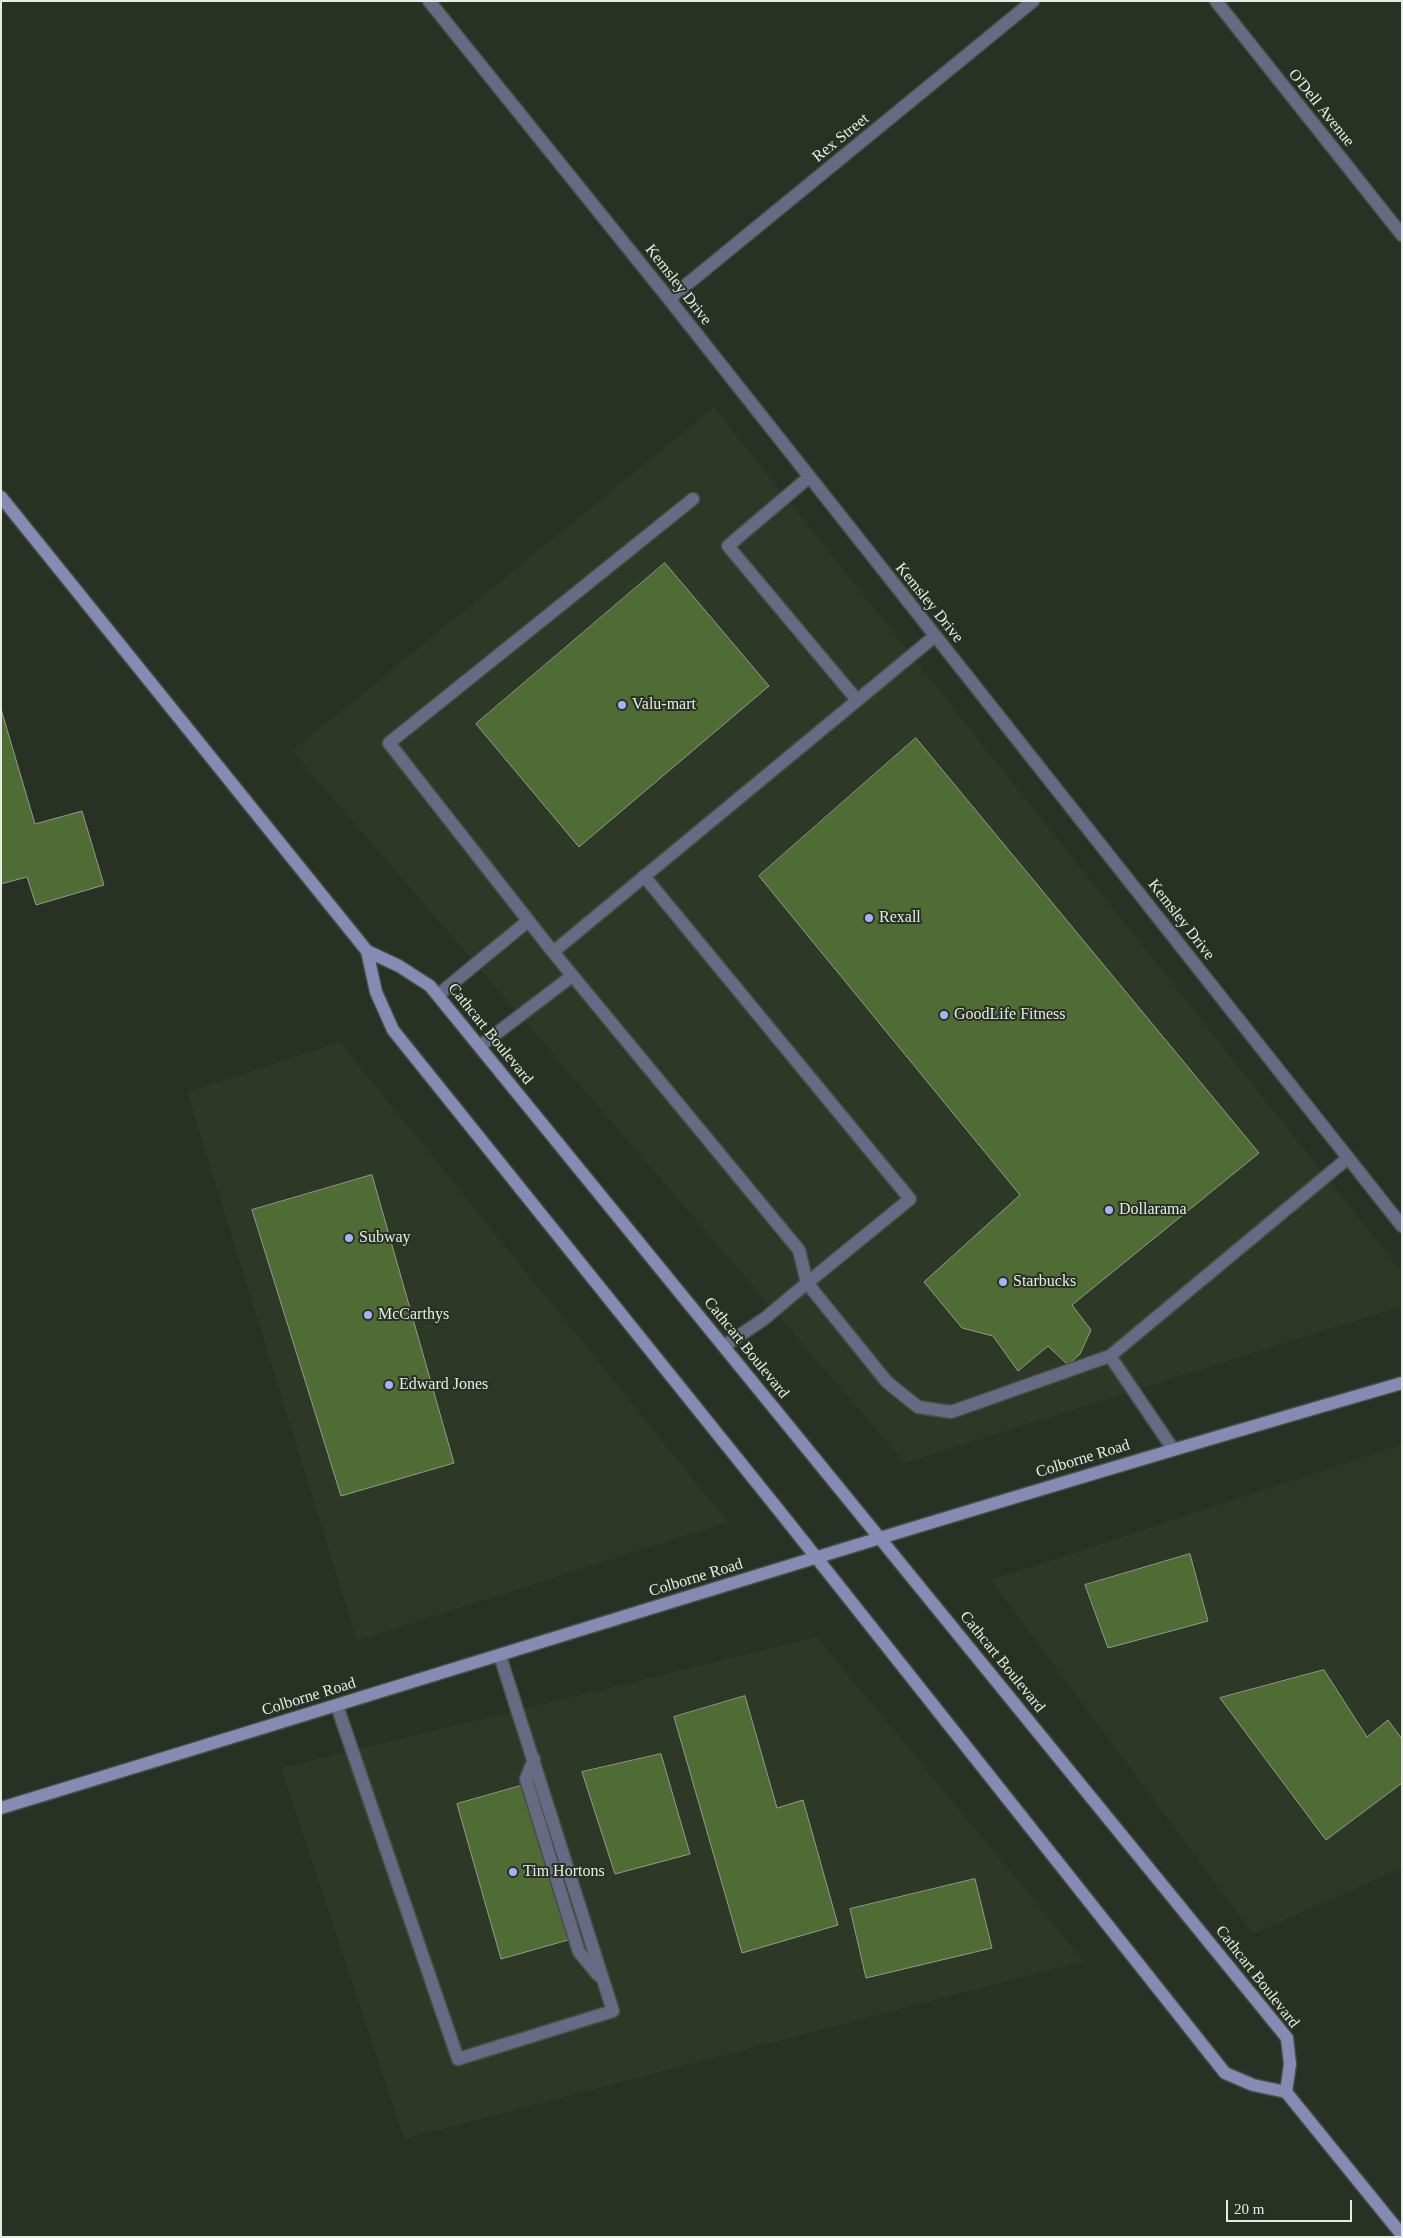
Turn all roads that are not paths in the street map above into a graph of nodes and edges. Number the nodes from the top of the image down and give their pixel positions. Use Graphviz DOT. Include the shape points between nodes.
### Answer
graph roads {
  1 [pos="429,1"];
  2 [pos="1033,1"];
  3 [pos="1216,1"];
  4 [pos="1402,235"];
  5 [pos="668,299"];
  6 [pos="808,478"];
  7 [pos="1,497"];
  8 [pos="693,498"];
  9 [pos="935,636"];
  10 [pos="856,700"];
  11 [pos="644,876"];
  12 [pos="528,921"];
  13 [pos="367,951"];
  14 [pos="553,952"];
  15 [pos="572,976"];
  16 [pos="438,995"];
  17 [pos="480,1046"];
  18 [pos="1348,1158"];
  19 [pos="1402,1226"];
  20 [pos="806,1282"];
  21 [pos="724,1346"];
  22 [pos="1110,1356"];
  23 [pos="1402,1383"];
  24 [pos="1173,1449"];
  25 [pos="881,1538"];
  26 [pos="817,1558"];
  27 [pos="500,1656"];
  28 [pos="337,1706"];
  29 [pos="1,1808"];
  30 [pos="1286,2092"];
  31 [pos="1402,2235"];
  1 -- 5 [label="street, Kemsley Drive"];
  2 -- 5 [label="street, Rex Street"];
  3 -- 4 [label="street, O'Dell Avenue"];
  5 -- 6 [label="street, Kemsley Drive"];
  6 -- 9 [label="street, Kemsley Drive"];
  6 -- 10 [label="street" via="728,546"];
  7 -- 13 [label="main road"];
  8 -- 12 [label="street" via="389,743"];
  9 -- 10 [label="street"];
  9 -- 18 [label="street, Kemsley Drive"];
  10 -- 11 [label="street"];
  11 -- 14 [label="street"];
  11 -- 20 [label="street" via="910,1199"];
  12 -- 14 [label="street"];
  12 -- 16 [label="street"];
  13 -- 16 [label="main road, Cathcart Boulevard" via="399,966"];
  13 -- 26 [label="main road" via="376,992 393,1030"];
  14 -- 15 [label="street"];
  15 -- 17 [label="street"];
  15 -- 20 [label="street" via="799,1250"];
  16 -- 17 [label="main road, Cathcart Boulevard"];
  17 -- 21 [label="main road, Cathcart Boulevard"];
  18 -- 19 [label="street, Kemsley Drive"];
  18 -- 22 [label="street"];
  20 -- 21 [label="street" via="764,1319"];
  20 -- 22 [label="street" via="887,1382 918,1407 951,1412"];
  21 -- 25 [label="main road, Cathcart Boulevard"];
  22 -- 24 [label="street"];
  23 -- 24 [label="main road, Colborne Road"];
  24 -- 25 [label="main road, Colborne Road"];
  25 -- 26 [label="main road, Colborne Road"];
  25 -- 30 [label="main road, Cathcart Boulevard" via="1287,2038 1290,2064"];
  26 -- 27 [label="main road, Colborne Road"];
  26 -- 30 [label="main road" via="1225,2074 1253,2085"];
  27 -- 28 [label="main road, Colborne Road"];
  27 -- 28 [label="street" via="613,2010 458,2059"];
  28 -- 29 [label="main road, Colborne Road"];
  30 -- 31 [label="main road"];
}
